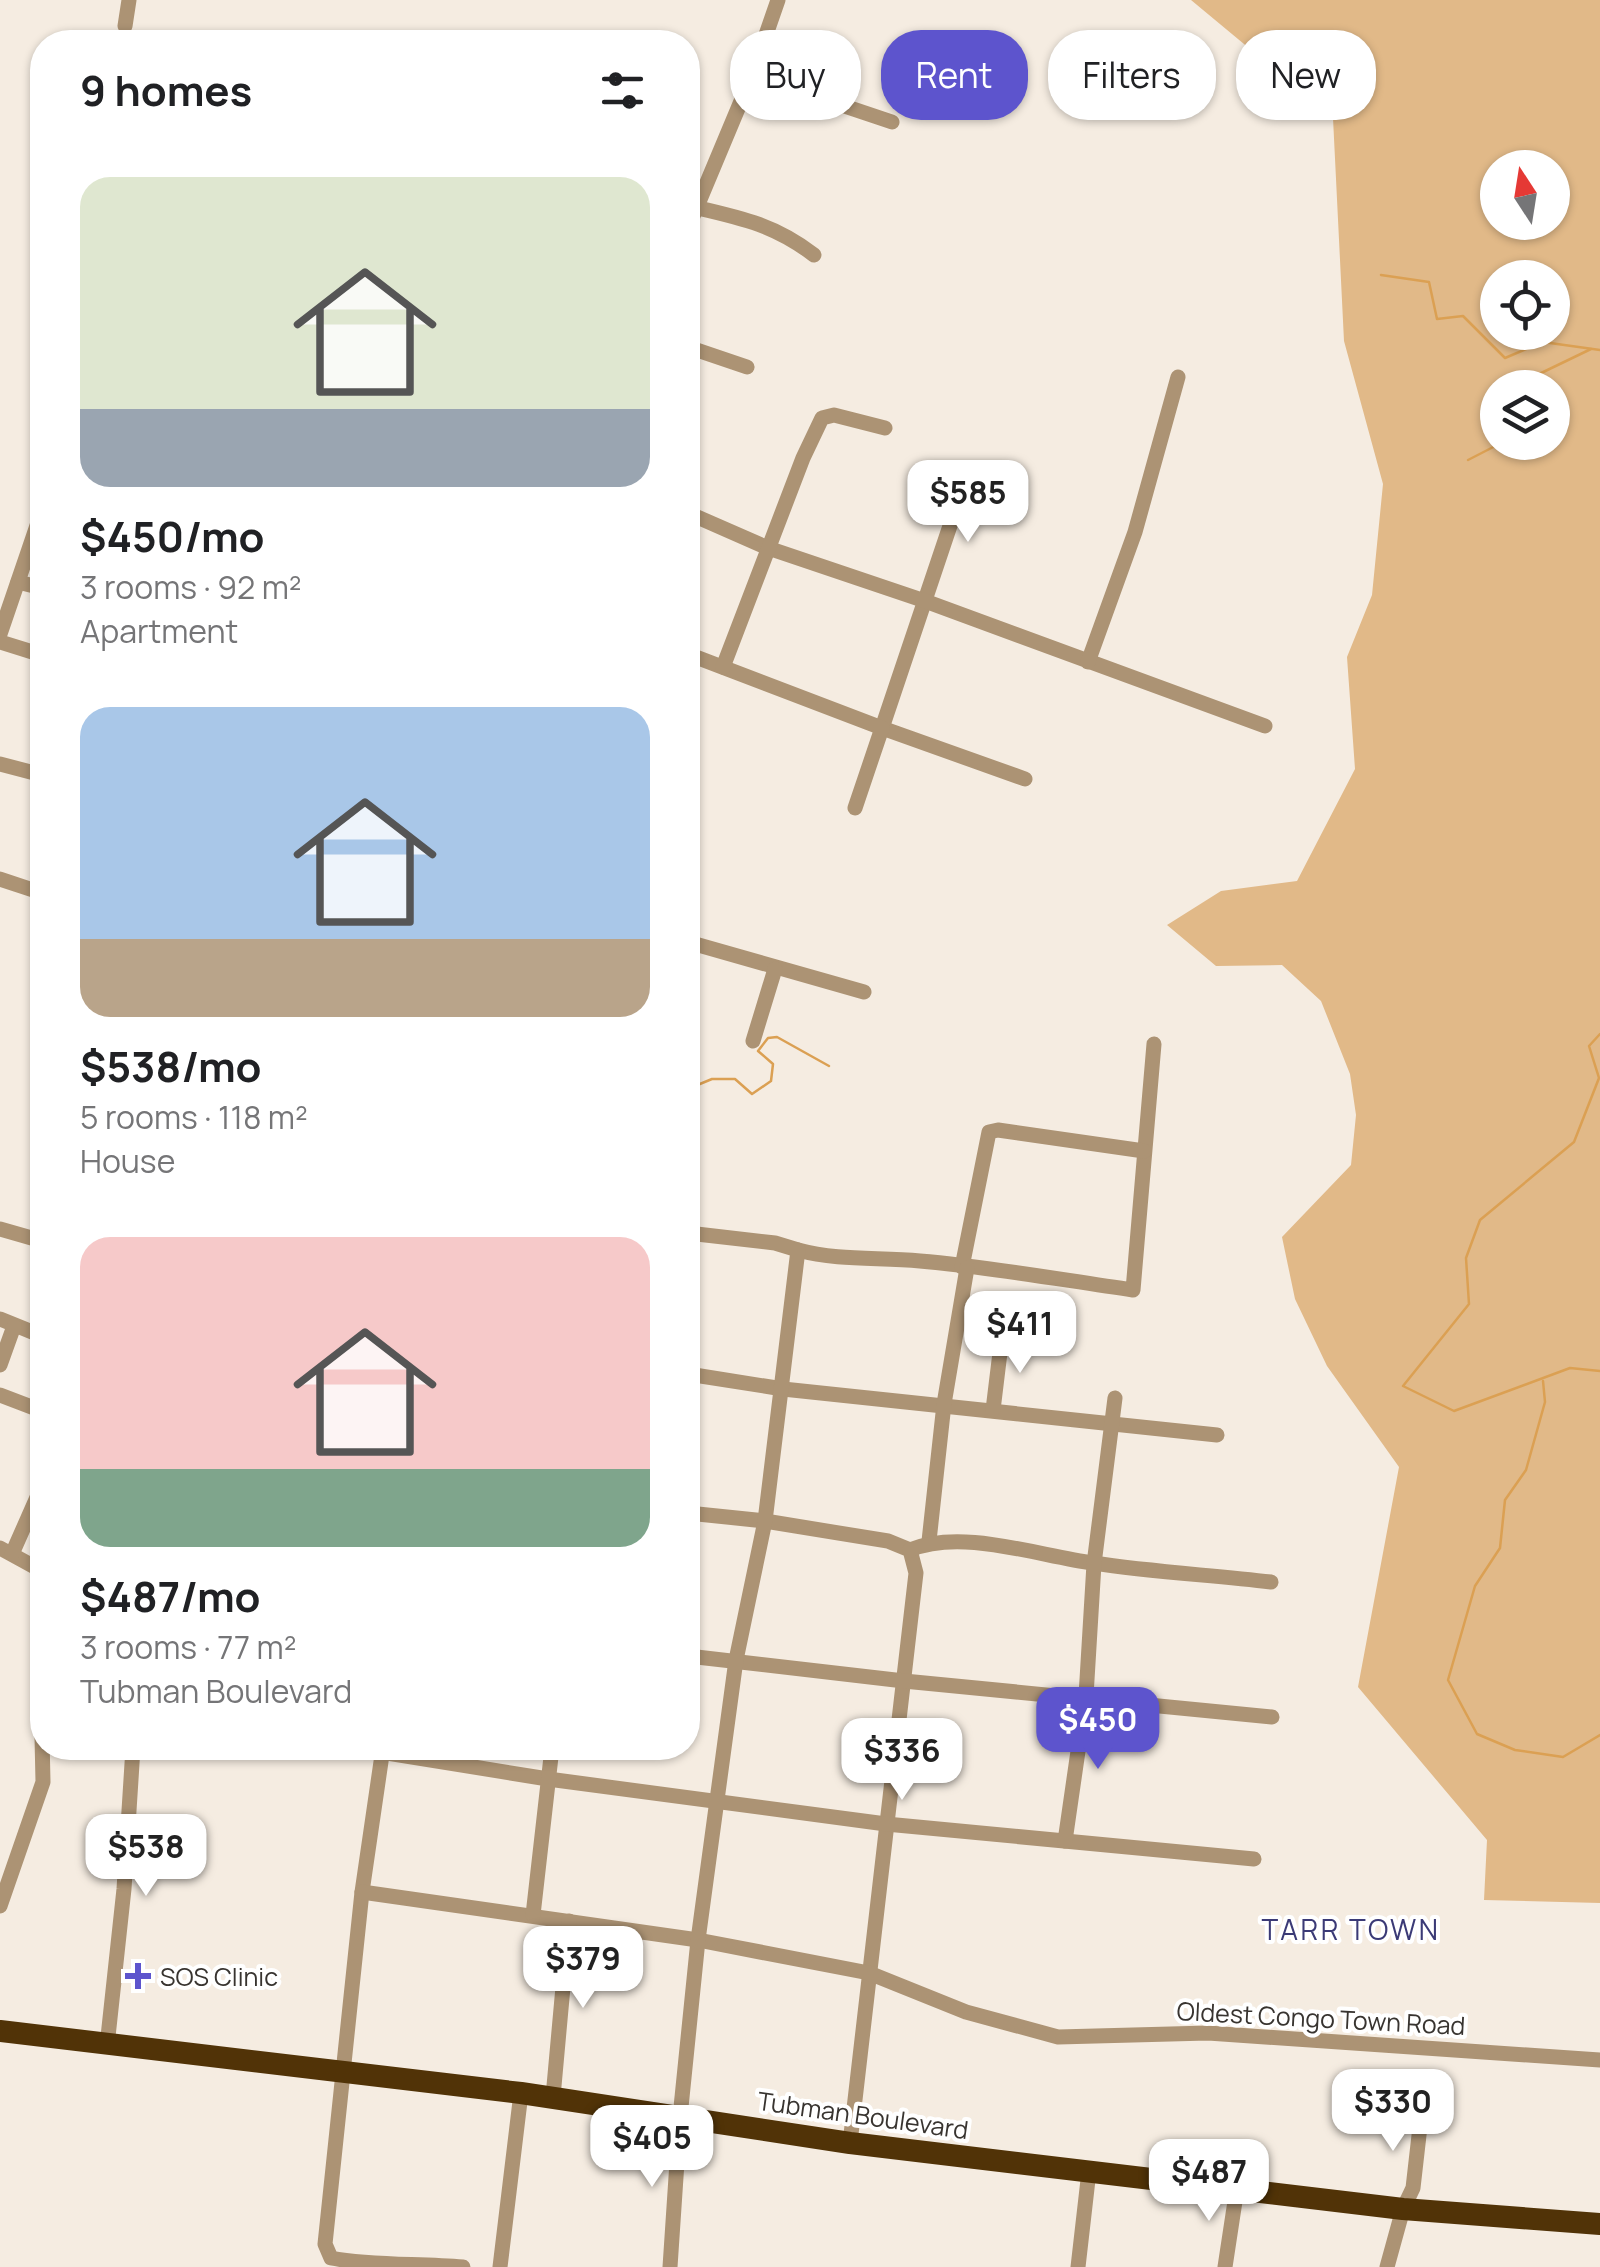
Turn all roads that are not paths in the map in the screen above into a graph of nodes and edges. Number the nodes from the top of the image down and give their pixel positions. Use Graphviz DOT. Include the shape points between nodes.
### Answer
graph roads {
  1 [pos="128,0"];
  2 [pos="778,0"];
  3 [pos="124,26"];
  4 [pos="768,30"];
  5 [pos="861,112"];
  6 [pos="731,120"];
  7 [pos="892,122"];
  8 [pos="700,187"];
  9 [pos="700,206"];
  10 [pos="814,255"];
  11 [pos="700,351"];
  12 [pos="746,368"];
  13 [pos="1178,377"];
  14 [pos="885,428"];
  15 [pos="971,473"];
  16 [pos="700,518"];
  17 [pos="30,546"];
  18 [pos="768,548"];
  19 [pos="18,582"];
  20 [pos="30,585"];
  21 [pos="926,601"];
  22 [pos="0,634"];
  23 [pos="0,642"];
  24 [pos="30,651"];
  25 [pos="700,659"];
  26 [pos="1088,662"];
  27 [pos="722,667"];
  28 [pos="1265,726"];
  29 [pos="882,728"];
  30 [pos="0,764"];
  31 [pos="30,772"];
  32 [pos="1025,779"];
  33 [pos="855,808"];
  34 [pos="0,879"];
  35 [pos="30,889"];
  36 [pos="700,946"];
  37 [pos="776,969"];
  38 [pos="864,992"];
  39 [pos="753,1042"];
  40 [pos="1154,1044"];
  41 [pos="1144,1151"];
  42 [pos="0,1229"];
  43 [pos="700,1234"];
  44 [pos="30,1238"];
  45 [pos="798,1250"];
  46 [pos="964,1268"];
  47 [pos="7,1322"];
  48 [pos="1002,1336"];
  49 [pos="0,1365"];
  50 [pos="700,1376"];
  51 [pos="783,1389"];
  52 [pos="0,1395"];
  53 [pos="1115,1398"];
  54 [pos="944,1404"];
  55 [pos="30,1406"];
  56 [pos="993,1410"];
  57 [pos="1112,1426"];
  58 [pos="1217,1435"];
  59 [pos="30,1513"];
  60 [pos="700,1514"];
  61 [pos="765,1521"];
  62 [pos="929,1541"];
  63 [pos="910,1550"];
  64 [pos="6,1551"];
  65 [pos="30,1564"];
  66 [pos="1094,1564"];
  67 [pos="1271,1582"];
  68 [pos="700,1657"];
  69 [pos="736,1660"];
  70 [pos="904,1681"];
  71 [pos="1086,1696"];
  72 [pos="1272,1717"];
  73 [pos="42,1760"];
  74 [pos="133,1760"];
  75 [pos="381,1760"];
  76 [pos="439,1760"];
  77 [pos="550,1760"];
  78 [pos="548,1779"];
  79 [pos="719,1801"];
  80 [pos="886,1824"];
  81 [pos="1065,1841"];
  82 [pos="1254,1859"];
  83 [pos="362,1892"];
  84 [pos="0,1906"];
  85 [pos="533,1915"];
  86 [pos="569,1922"];
  87 [pos="698,1940"];
  88 [pos="869,1973"];
  89 [pos="0,2031"];
  90 [pos="107,2046"];
  91 [pos="1600,2060"];
  92 [pos="344,2070"];
  93 [pos="521,2093"];
  94 [pos="553,2097"];
  95 [pos="1422,2109"];
  96 [pos="680,2116"];
  97 [pos="850,2143"];
  98 [pos="1089,2172"];
  99 [pos="1237,2188"];
  100 [pos="1403,2209"];
  101 [pos="1600,2224"];
  102 [pos="463,2267"];
  103 [pos="500,2267"];
  104 [pos="670,2267"];
  105 [pos="1078,2267"];
  106 [pos="1224,2267"];
  107 [pos="1387,2267"];
  1 -- 3 [label="street"];
  2 -- 4 [label="street"];
  5 -- 7 [label="street"];
  6 -- 8 [label="street"];
  9 -- 10 [label="street" via="764,224"];
  11 -- 12 [label="street"];
  13 -- 26 [label="street" via="1136,532"];
  14 -- 18 [label="street" via="822,418"];
  15 -- 21 [label="street"];
  16 -- 18 [label="street"];
  17 -- 19 [label="street"];
  18 -- 21 [label="street"];
  18 -- 27 [label="street"];
  19 -- 20 [label="street"];
  19 -- 22 [label="street"];
  21 -- 26 [label="street"];
  21 -- 29 [label="street"];
  23 -- 24 [label="street"];
  25 -- 27 [label="street"];
  26 -- 28 [label="street"];
  27 -- 29 [label="street"];
  29 -- 32 [label="street"];
  29 -- 33 [label="street"];
  30 -- 31 [label="street"];
  34 -- 35 [label="street"];
  36 -- 37 [label="street"];
  37 -- 38 [label="street"];
  37 -- 39 [label="street"];
  40 -- 41 [label="street"];
  41 -- 46 [label="street" via="989,1132"];
  41 -- 46 [label="street" via="1133,1290"];
  42 -- 44 [label="street"];
  43 -- 45 [label="street"];
  45 -- 46 [label="street"];
  45 -- 51 [label="street"];
  46 -- 54 [label="street"];
  47 -- 49 [label="street"];
  48 -- 56 [label="street"];
  50 -- 51 [label="street"];
  51 -- 54 [label="street"];
  51 -- 61 [label="street"];
  52 -- 55 [label="street"];
  53 -- 57 [label="street"];
  54 -- 56 [label="street"];
  54 -- 62 [label="street"];
  56 -- 57 [label="street"];
  57 -- 58 [label="street"];
  57 -- 66 [label="street"];
  59 -- 64 [label="street"];
  60 -- 61 [label="street"];
  61 -- 63 [label="street"];
  61 -- 69 [label="street"];
  62 -- 63 [label="street"];
  62 -- 66 [label="street"];
  63 -- 70 [label="street" via="916,1573"];
  64 -- 65 [label="street"];
  66 -- 67 [label="street"];
  66 -- 71 [label="street"];
  68 -- 69 [label="street"];
  69 -- 70 [label="street"];
  69 -- 79 [label="street"];
  70 -- 71 [label="street"];
  70 -- 80 [label="street"];
  71 -- 72 [label="street"];
  71 -- 81 [label="street"];
  73 -- 84 [label="street" via="43,1782"];
  74 -- 90 [label="street"];
  75 -- 83 [label="street"];
  76 -- 78 [label="street"];
  77 -- 78 [label="street"];
  78 -- 79 [label="street"];
  78 -- 85 [label="street"];
  79 -- 80 [label="street"];
  79 -- 87 [label="street"];
  80 -- 81 [label="street"];
  80 -- 88 [label="street"];
  81 -- 82 [label="street"];
  83 -- 85 [label="street, Oldest Congo Town Road"];
  83 -- 92 [label="street"];
  85 -- 86 [label="street, Oldest Congo Town Road"];
  86 -- 87 [label="street, Oldest Congo Town Road"];
  86 -- 94 [label="street"];
  87 -- 88 [label="street, Oldest Congo Town Road"];
  87 -- 96 [label="street"];
  88 -- 91 [label="street, Oldest Congo Town Road" via="966,2012 1058,2038 1208,2033"];
  88 -- 97 [label="street"];
  89 -- 90 [label="highway, Tubman Boulevard"];
  90 -- 92 [label="highway, Tubman Boulevard"];
  92 -- 93 [label="highway, Tubman Boulevard"];
  92 -- 102 [label="street" via="324,2232 330,2258"];
  93 -- 94 [label="highway, Tubman Boulevard"];
  93 -- 103 [label="street"];
  94 -- 96 [label="highway, Tubman Boulevard"];
  95 -- 100 [label="street"];
  96 -- 97 [label="highway, Tubman Boulevard"];
  96 -- 104 [label="street"];
  97 -- 98 [label="highway, Tubman Boulevard"];
  98 -- 99 [label="highway, Tubman Boulevard"];
  98 -- 105 [label="street"];
  99 -- 100 [label="highway, Tubman Boulevard"];
  99 -- 106 [label="street"];
  100 -- 101 [label="highway, Tubman Boulevard"];
  100 -- 107 [label="street"];
}
